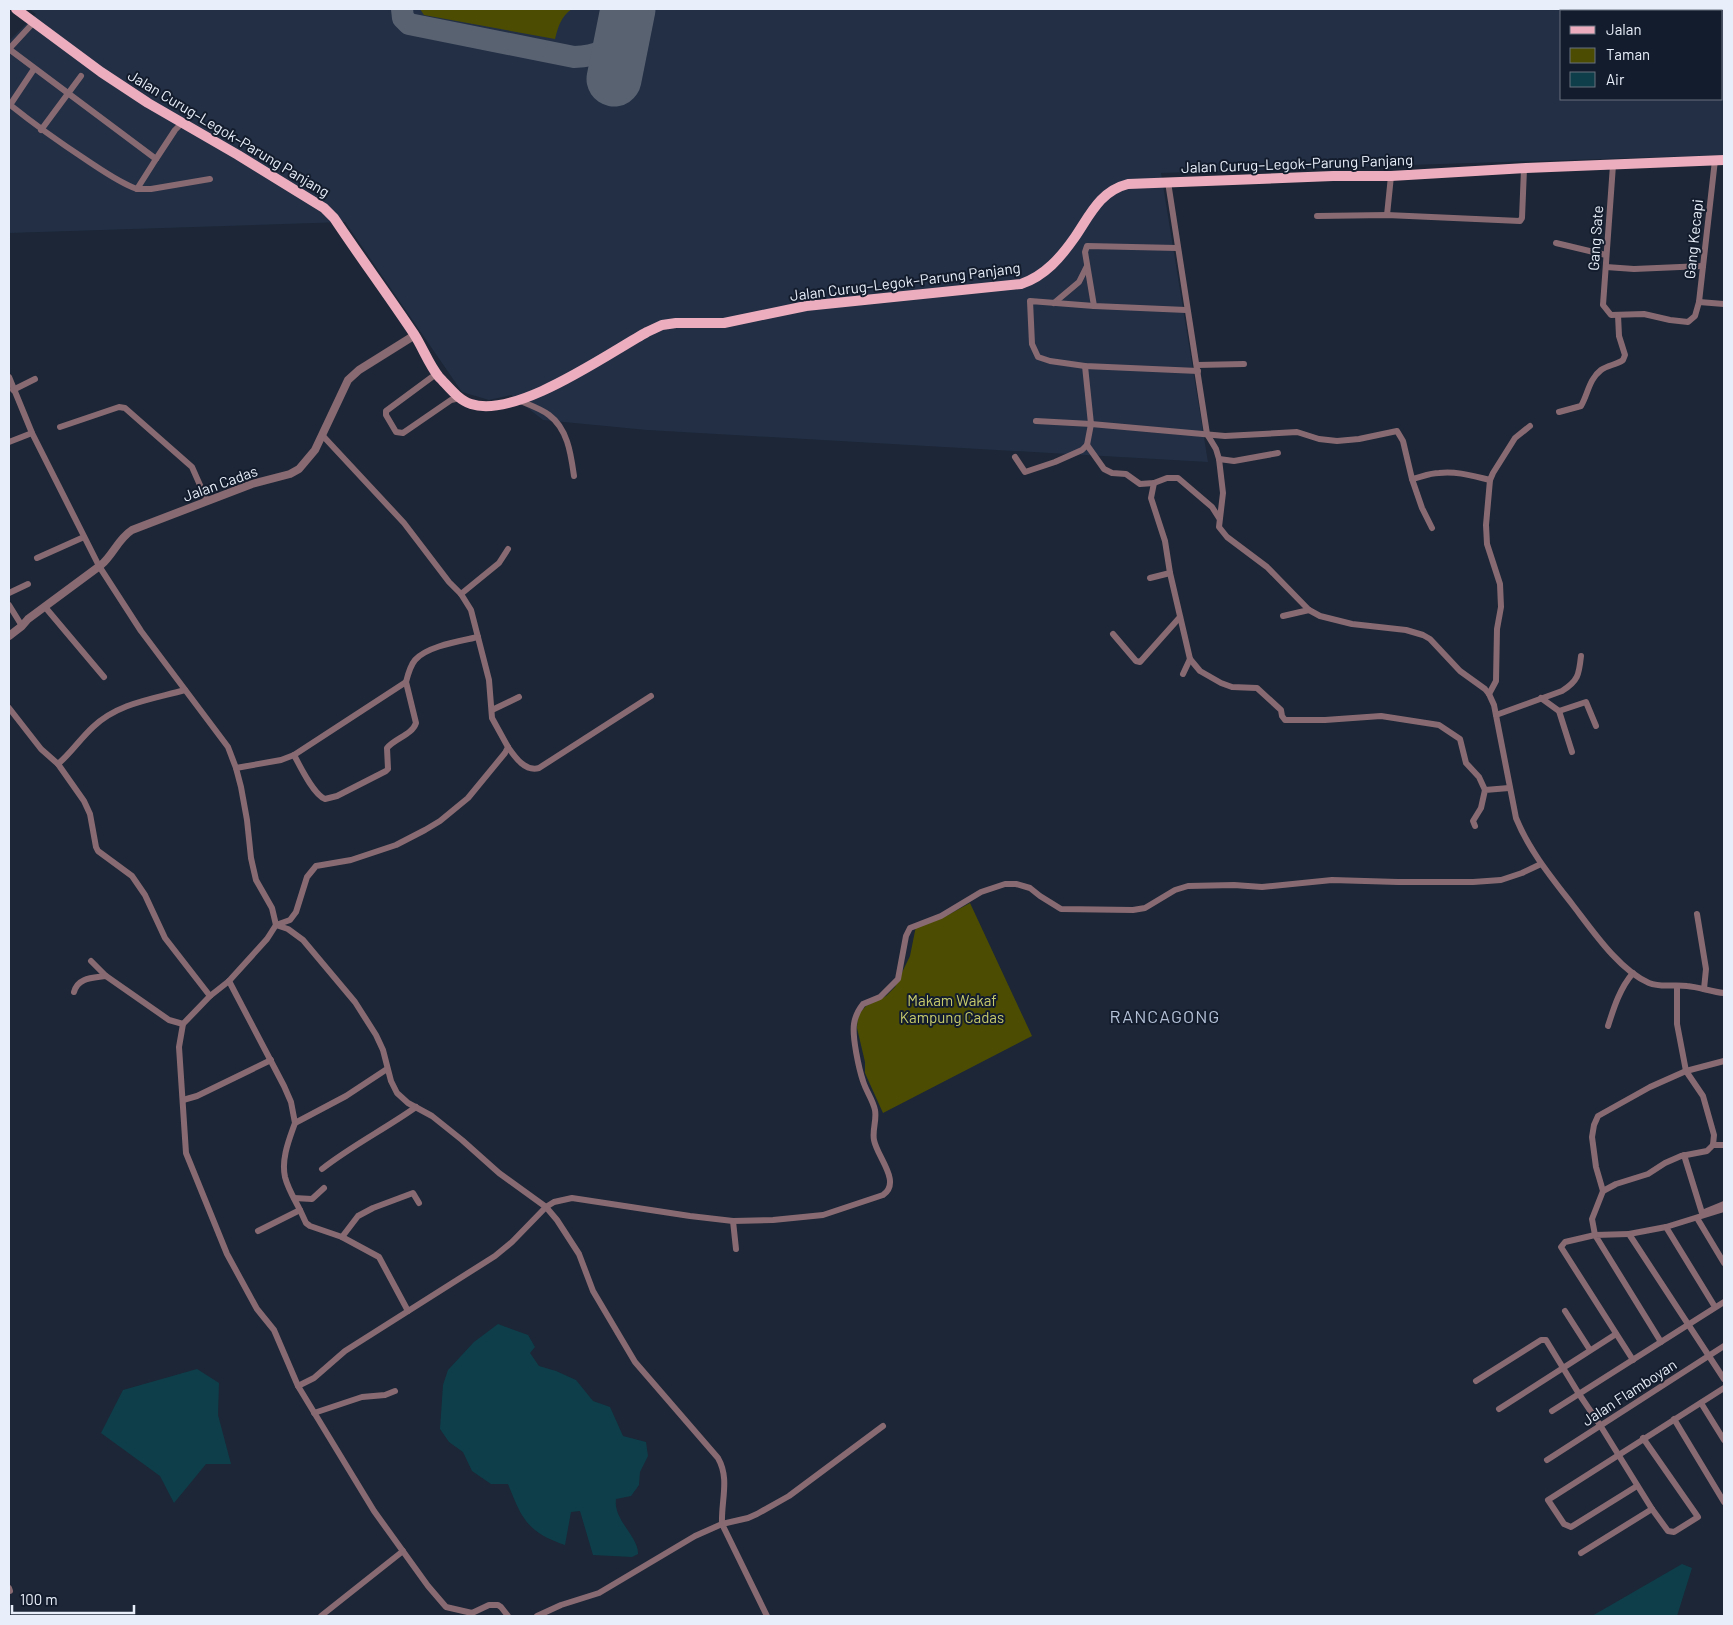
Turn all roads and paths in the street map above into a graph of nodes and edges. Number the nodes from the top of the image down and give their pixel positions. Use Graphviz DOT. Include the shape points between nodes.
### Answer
graph roads {
  1 [pos="16,9"];
  2 [pos="34,22"];
  3 [pos="9,49"];
  4 [pos="34,69"];
  5 [pos="81,76"];
  6 [pos="68,94"];
  7 [pos="9,105"];
  8 [pos="182,123"];
  9 [pos="42,130"];
  10 [pos="156,159"];
  11 [pos="1719,160"];
  12 [pos="1613,165"];
  13 [pos="1524,169"];
  14 [pos="1391,176"];
  15 [pos="210,179"];
  16 [pos="1168,182"];
  17 [pos="136,189"];
  18 [pos="1387,215"];
  19 [pos="1317,216"];
  20 [pos="1556,243"];
  21 [pos="1177,248"];
  22 [pos="1606,255"];
  23 [pos="1087,266"];
  24 [pos="1606,266"];
  25 [pos="1703,266"];
  26 [pos="1026,294"];
  27 [pos="1030,301"];
  28 [pos="1699,302"];
  29 [pos="1054,303"];
  30 [pos="1724,304"];
  31 [pos="1094,306"];
  32 [pos="1186,310"];
  33 [pos="1618,315"];
  34 [pos="415,335"];
  35 [pos="1244,364"];
  36 [pos="1085,366"];
  37 [pos="1197,368"];
  38 [pos="438,375"];
  39 [pos="9,377"];
  40 [pos="35,379"];
  41 [pos="13,390"];
  42 [pos="460,398"];
  43 [pos="520,400"];
  44 [pos="1559,412"];
  45 [pos="1036,421"];
  46 [pos="1091,424"];
  47 [pos="1530,426"];
  48 [pos="60,427"];
  49 [pos="32,433"];
  50 [pos="1207,434"];
  51 [pos="323,436"];
  52 [pos="9,442"];
  53 [pos="1087,445"];
  54 [pos="1278,453"];
  55 [pos="1014,457"];
  56 [pos="1219,459"];
  57 [pos="574,476"];
  58 [pos="1412,478"];
  59 [pos="1490,480"];
  60 [pos="1154,483"];
  61 [pos="207,501"];
  62 [pos="1219,518"];
  63 [pos="1432,528"];
  64 [pos="84,536"];
  65 [pos="508,549"];
  66 [pos="37,558"];
  67 [pos="100,566"];
  68 [pos="1170,574"];
  69 [pos="1150,578"];
  70 [pos="28,584"];
  71 [pos="9,593"];
  72 [pos="462,594"];
  73 [pos="9,605"];
  74 [pos="45,607"];
  75 [pos="1308,610"];
  76 [pos="1283,616"];
  77 [pos="1180,617"];
  78 [pos="22,626"];
  79 [pos="1112,634"];
  80 [pos="9,636"];
  81 [pos="478,637"];
  82 [pos="1581,656"];
  83 [pos="1190,659"];
  84 [pos="1183,674"];
  85 [pos="104,677"];
  86 [pos="406,682"];
  87 [pos="185,690"];
  88 [pos="1490,694"];
  89 [pos="650,696"];
  90 [pos="519,697"];
  91 [pos="1541,698"];
  92 [pos="9,708"];
  93 [pos="492,710"];
  94 [pos="1559,711"];
  95 [pos="1496,714"];
  96 [pos="1596,726"];
  97 [pos="508,747"];
  98 [pos="1572,752"];
  99 [pos="294,755"];
  100 [pos="58,764"];
  101 [pos="236,768"];
  102 [pos="1509,788"];
  103 [pos="1485,790"];
  104 [pos="1475,826"];
  105 [pos="1541,864"];
  106 [pos="1697,914"];
  107 [pos="276,925"];
  108 [pos="91,960"];
  109 [pos="1633,973"];
  110 [pos="106,976"];
  111 [pos="229,981"];
  112 [pos="1677,986"];
  113 [pos="1704,989"];
  114 [pos="74,992"];
  115 [pos="1724,993"];
  116 [pos="210,996"];
  117 [pos="183,1024"];
  118 [pos="1608,1026"];
  119 [pos="271,1060"];
  120 [pos="1724,1061"];
  121 [pos="387,1069"];
  122 [pos="1686,1071"];
  123 [pos="183,1100"];
  124 [pos="416,1107"];
  125 [pos="295,1123"];
  126 [pos="1713,1145"];
  127 [pos="1724,1145"];
  128 [pos="1684,1155"];
  129 [pos="322,1169"];
  130 [pos="324,1188"];
  131 [pos="1603,1191"];
  132 [pos="294,1198"];
  133 [pos="419,1203"];
  134 [pos="1724,1204"];
  135 [pos="546,1207"];
  136 [pos="1724,1209"];
  137 [pos="300,1210"];
  138 [pos="1697,1218"];
  139 [pos="733,1220"];
  140 [pos="1666,1227"];
  141 [pos="258,1231"];
  142 [pos="1629,1234"];
  143 [pos="1595,1235"];
  144 [pos="342,1237"];
  145 [pos="736,1249"];
  146 [pos="1724,1263"];
  147 [pos="1724,1302"];
  148 [pos="1715,1307"];
  149 [pos="408,1311"];
  150 [pos="1565,1311"];
  151 [pos="1689,1325"];
  152 [pos="1616,1334"];
  153 [pos="1661,1342"];
  154 [pos="1724,1346"];
  155 [pos="1590,1350"];
  156 [pos="1709,1355"];
  157 [pos="1633,1360"];
  158 [pos="1562,1368"];
  159 [pos="1724,1379"];
  160 [pos="1476,1381"];
  161 [pos="298,1386"];
  162 [pos="1724,1388"];
  163 [pos="395,1391"];
  164 [pos="1579,1394"];
  165 [pos="1701,1403"];
  166 [pos="1499,1408"];
  167 [pos="1552,1411"];
  168 [pos="314,1413"];
  169 [pos="1674,1419"];
  170 [pos="1600,1424"];
  171 [pos="883,1426"];
  172 [pos="1643,1438"];
  173 [pos="1724,1440"];
  174 [pos="1618,1454"];
  175 [pos="1547,1460"];
  176 [pos="1638,1486"];
  177 [pos="1724,1502"];
  178 [pos="1652,1509"];
  179 [pos="722,1524"];
  180 [pos="403,1551"];
  181 [pos="1582,1553"];
  182 [pos="321,1616"];
  183 [pos="508,1616"];
  184 [pos="537,1616"];
  185 [pos="767,1616"];
  1 -- 2 [label="main road, Jalan Curug–Legok–Parung Panjang"];
  2 -- 3 [label="street"];
  2 -- 8 [label="main road, Jalan Curug–Legok–Parung Panjang" via="101,72"];
  3 -- 4 [label="street"];
  4 -- 6 [label="street"];
  4 -- 7 [label="street"];
  5 -- 6 [label="street"];
  6 -- 9 [label="street"];
  6 -- 10 [label="street"];
  7 -- 9 [label="street"];
  8 -- 10 [label="street"];
  8 -- 34 [label="main road, Jalan Curug–Legok–Parung Panjang" via="324,208"];
  9 -- 17 [label="street" via="110,176"];
  10 -- 17 [label="street"];
  11 -- 12 [label="main road, Jalan Curug–Legok–Parung Panjang"];
  11 -- 25 [label="street, Gang Kecapi"];
  12 -- 13 [label="main road, Jalan Curug–Legok–Parung Panjang"];
  12 -- 22 [label="street, Gang Sate"];
  13 -- 14 [label="main road, Jalan Curug–Legok–Parung Panjang"];
  13 -- 18 [label="street" via="1520,221"];
  14 -- 16 [label="main road, Jalan Curug–Legok–Parung Panjang"];
  14 -- 18 [label="street"];
  15 -- 17 [label="street"];
  16 -- 21 [label="street"];
  16 -- 43 [label="main road, Jalan Curug–Legok–Parung Panjang" via="1128,184 1109,192 1047,270 1031,281 806,306 724,323 662,325 551,387"];
  18 -- 19 [label="street"];
  20 -- 22 [label="street"];
  21 -- 23 [label="street" via="1088,246 1085,252"];
  21 -- 32 [label="street"];
  22 -- 24 [label="street, Gang Sate"];
  23 -- 29 [label="street" via="1079,282"];
  23 -- 31 [label="street"];
  24 -- 25 [label="street" via="1634,269"];
  24 -- 33 [label="street, Gang Sate" via="1603,305 1611,315"];
  25 -- 28 [label="street, Gang Kecapi"];
  26 -- 27 [label="street"];
  27 -- 29 [label="street"];
  27 -- 36 [label="street" via="1032,344 1038,357"];
  28 -- 30 [label="street"];
  28 -- 33 [label="street, Gang Kecapi" via="1693,319 1688,322 1644,314"];
  29 -- 31 [label="street"];
  31 -- 32 [label="street"];
  32 -- 37 [label="street"];
  33 -- 44 [label="street" via="1619,336 1625,355 1623,360 1595,375 1581,406"];
  34 -- 38 [label="main road, Jalan Curug–Legok–Parung Panjang"];
  34 -- 51 [label="street, Jalan Cadas" via="348,380"];
  35 -- 37 [label="street"];
  36 -- 37 [label="street"];
  36 -- 46 [label="street"];
  37 -- 50 [label="street"];
  38 -- 42 [label="main road, Jalan Curug–Legok–Parung Panjang"];
  38 -- 42 [label="street" via="388,408 386,415 396,432 403,433 451,400"];
  39 -- 41 [label="street"];
  40 -- 41 [label="street"];
  41 -- 49 [label="street"];
  42 -- 43 [label="main road, Jalan Curug–Legok–Parung Panjang" via="470,404 488,406"];
  43 -- 57 [label="street" via="549,414 561,428 571,454"];
  45 -- 46 [label="street"];
  46 -- 50 [label="street"];
  46 -- 53 [label="street"];
  47 -- 59 [label="street" via="1515,438"];
  48 -- 61 [label="street" via="115,408 125,408 192,467"];
  49 -- 52 [label="street"];
  49 -- 64 [label="street"];
  50 -- 56 [label="street"];
  50 -- 58 [label="street" via="1297,432 1337,441 1397,430"];
  51 -- 61 [label="street, Jalan Cadas" via="308,460 290,474"];
  51 -- 72 [label="street" via="404,523"];
  53 -- 55 [label="street" via="1030,472 1022,470"];
  53 -- 60 [label="street" via="1107,471 1126,474 1140,484"];
  54 -- 56 [label="street" via="1234,461"];
  56 -- 62 [label="street" via="1223,493"];
  58 -- 59 [label="street" via="1451,472"];
  58 -- 63 [label="street"];
  59 -- 88 [label="street" via="1486,535 1500,584 1501,607 1496,629 1496,681"];
  60 -- 62 [label="street" via="1178,478 1212,507"];
  60 -- 68 [label="street" via="1151,498 1165,541"];
  61 -- 67 [label="street, Jalan Cadas" via="132,530 122,537"];
  62 -- 75 [label="street" via="1219,527 1227,538 1267,567"];
  64 -- 66 [label="street"];
  64 -- 67 [label="street"];
  65 -- 72 [label="street" via="499,563"];
  67 -- 74 [label="street, Jalan Cadas"];
  67 -- 87 [label="street" via="141,631"];
  68 -- 69 [label="street"];
  68 -- 77 [label="street"];
  70 -- 71 [label="street"];
  72 -- 81 [label="street" via="471,610"];
  73 -- 78 [label="street"];
  74 -- 78 [label="street, Jalan Cadas"];
  74 -- 85 [label="street"];
  75 -- 76 [label="street"];
  75 -- 88 [label="street" via="1336,620 1423,635"];
  77 -- 79 [label="street" via="1140,662"];
  77 -- 83 [label="street"];
  78 -- 80 [label="street, Jalan Cadas"];
  81 -- 86 [label="street" via="425,652 411,665"];
  81 -- 93 [label="street" via="489,680"];
  82 -- 91 [label="street" via="1574,682 1562,691"];
  83 -- 84 [label="street"];
  83 -- 103 [label="street" via="1200,672 1232,687 1257,688 1281,710 1285,720 1381,716 1440,725 1460,739 1466,763"];
  86 -- 99 [label="street"];
  86 -- 99 [label="street" via="416,722 414,728 387,748 386,771 325,799 319,796"];
  87 -- 100 [label="street" via="129,704 106,717"];
  87 -- 101 [label="street" via="228,747"];
  88 -- 95 [label="street"];
  89 -- 97 [label="street" via="539,768 528,768"];
  90 -- 93 [label="street"];
  91 -- 94 [label="street"];
  91 -- 95 [label="street"];
  92 -- 100 [label="street" via="41,749"];
  93 -- 97 [label="street" via="494,726"];
  94 -- 96 [label="street" via="1586,702"];
  94 -- 98 [label="street"];
  95 -- 102 [label="street"];
  97 -- 107 [label="street" via="468,798 440,822 396,845 312,869 296,912 290,920"];
  99 -- 101 [label="street"];
  100 -- 116 [label="street" via="90,814 98,851 132,876 145,895 165,938"];
  101 -- 107 [label="street" via="256,880 272,908"];
  102 -- 103 [label="street"];
  102 -- 105 [label="street" via="1519,826"];
  103 -- 104 [label="street" via="1481,808 1473,821"];
  105 -- 109 [label="street" via="1598,939"];
  105 -- 139 [label="street" via="1492,881 1332,880 1262,887 1188,886 1145,908 1133,910 1061,909 1030,888 1016,884 981,892 941,916 908,930 898,979 880,997 863,1004 855,1019 854,1033 863,1081 875,1112 873,1139 890,1178 888,1191 823,1215"];
  106 -- 113 [label="street" via="1706,969"];
  107 -- 111 [label="street"];
  107 -- 121 [label="street" via="303,940 355,1002 376,1035"];
  108 -- 110 [label="street"];
  109 -- 112 [label="street" via="1658,986"];
  109 -- 118 [label="street" via="1620,993"];
  110 -- 114 [label="street" via="83,980"];
  110 -- 117 [label="street" via="169,1020"];
  111 -- 116 [label="street"];
  111 -- 119 [label="street"];
  112 -- 113 [label="street"];
  112 -- 122 [label="street" via="1678,1024"];
  113 -- 115 [label="street"];
  116 -- 117 [label="street"];
  117 -- 123 [label="street" via="179,1047"];
  119 -- 123 [label="street"];
  119 -- 125 [label="street" via="291,1102"];
  120 -- 122 [label="street"];
  121 -- 124 [label="street" via="397,1093"];
  121 -- 125 [label="street" via="346,1096"];
  122 -- 126 [label="street" via="1703,1096 1714,1136"];
  122 -- 131 [label="street" via="1598,1116 1592,1137"];
  123 -- 161 [label="street" via="186,1153 227,1254 256,1309 274,1330"];
  124 -- 129 [label="street"];
  124 -- 135 [label="street" via="432,1116 499,1173"];
  125 -- 132 [label="street" via="284,1168"];
  126 -- 127 [label="street"];
  126 -- 128 [label="street" via="1703,1153"];
  128 -- 131 [label="street" via="1648,1174"];
  128 -- 134 [label="street" via="1702,1212"];
  130 -- 132 [label="street" via="312,1199"];
  131 -- 143 [label="street" via="1592,1219"];
  132 -- 137 [label="street"];
  133 -- 144 [label="street" via="413,1193 372,1208 358,1216"];
  135 -- 139 [label="street" via="562,1200 581,1198 618,1206"];
  135 -- 149 [label="street" via="495,1256"];
  135 -- 179 [label="street" via="579,1254 593,1291 635,1362 724,1468"];
  136 -- 138 [label="street"];
  137 -- 141 [label="street"];
  137 -- 144 [label="street" via="310,1226"];
  138 -- 140 [label="street"];
  138 -- 146 [label="street"];
  139 -- 145 [label="street"];
  140 -- 142 [label="street"];
  140 -- 148 [label="street"];
  142 -- 143 [label="street"];
  142 -- 151 [label="street"];
  143 -- 152 [label="street" via="1565,1242 1562,1248"];
  143 -- 153 [label="street"];
  144 -- 149 [label="street" via="379,1257"];
  147 -- 148 [label="street"];
  148 -- 151 [label="street"];
  149 -- 161 [label="street"];
  150 -- 155 [label="street"];
  151 -- 153 [label="street"];
  151 -- 156 [label="street"];
  152 -- 155 [label="street"];
  152 -- 157 [label="street"];
  153 -- 157 [label="street"];
  154 -- 156 [label="street, Jalan Flamboyan"];
  155 -- 158 [label="street"];
  156 -- 159 [label="street"];
  156 -- 170 [label="street, Jalan Flamboyan"];
  157 -- 164 [label="street"];
  158 -- 160 [label="street" via="1544,1339"];
  158 -- 164 [label="street"];
  158 -- 166 [label="street"];
  161 -- 168 [label="street"];
  162 -- 165 [label="street"];
  163 -- 168 [label="street" via="362,1397"];
  164 -- 167 [label="street"];
  164 -- 170 [label="street"];
  165 -- 169 [label="street"];
  165 -- 173 [label="street"];
  168 -- 180 [label="street" via="369,1503"];
  169 -- 172 [label="street"];
  169 -- 177 [label="street"];
  170 -- 174 [label="street"];
  170 -- 175 [label="street, Jalan Flamboyan"];
  171 -- 179 [label="street" via="789,1496 752,1517"];
  172 -- 174 [label="street"];
  172 -- 178 [label="street" via="1698,1517 1671,1533"];
  174 -- 176 [label="street"];
  174 -- 176 [label="street" via="1548,1500 1564,1524 1571,1527"];
  176 -- 178 [label="street"];
  178 -- 181 [label="street"];
  179 -- 184 [label="street" via="677,1545 600,1593"];
  179 -- 185 [label="street"];
  180 -- 182 [label="street"];
  180 -- 183 [label="street" via="446,1607 472,1613 489,1605 498,1605"];
}
